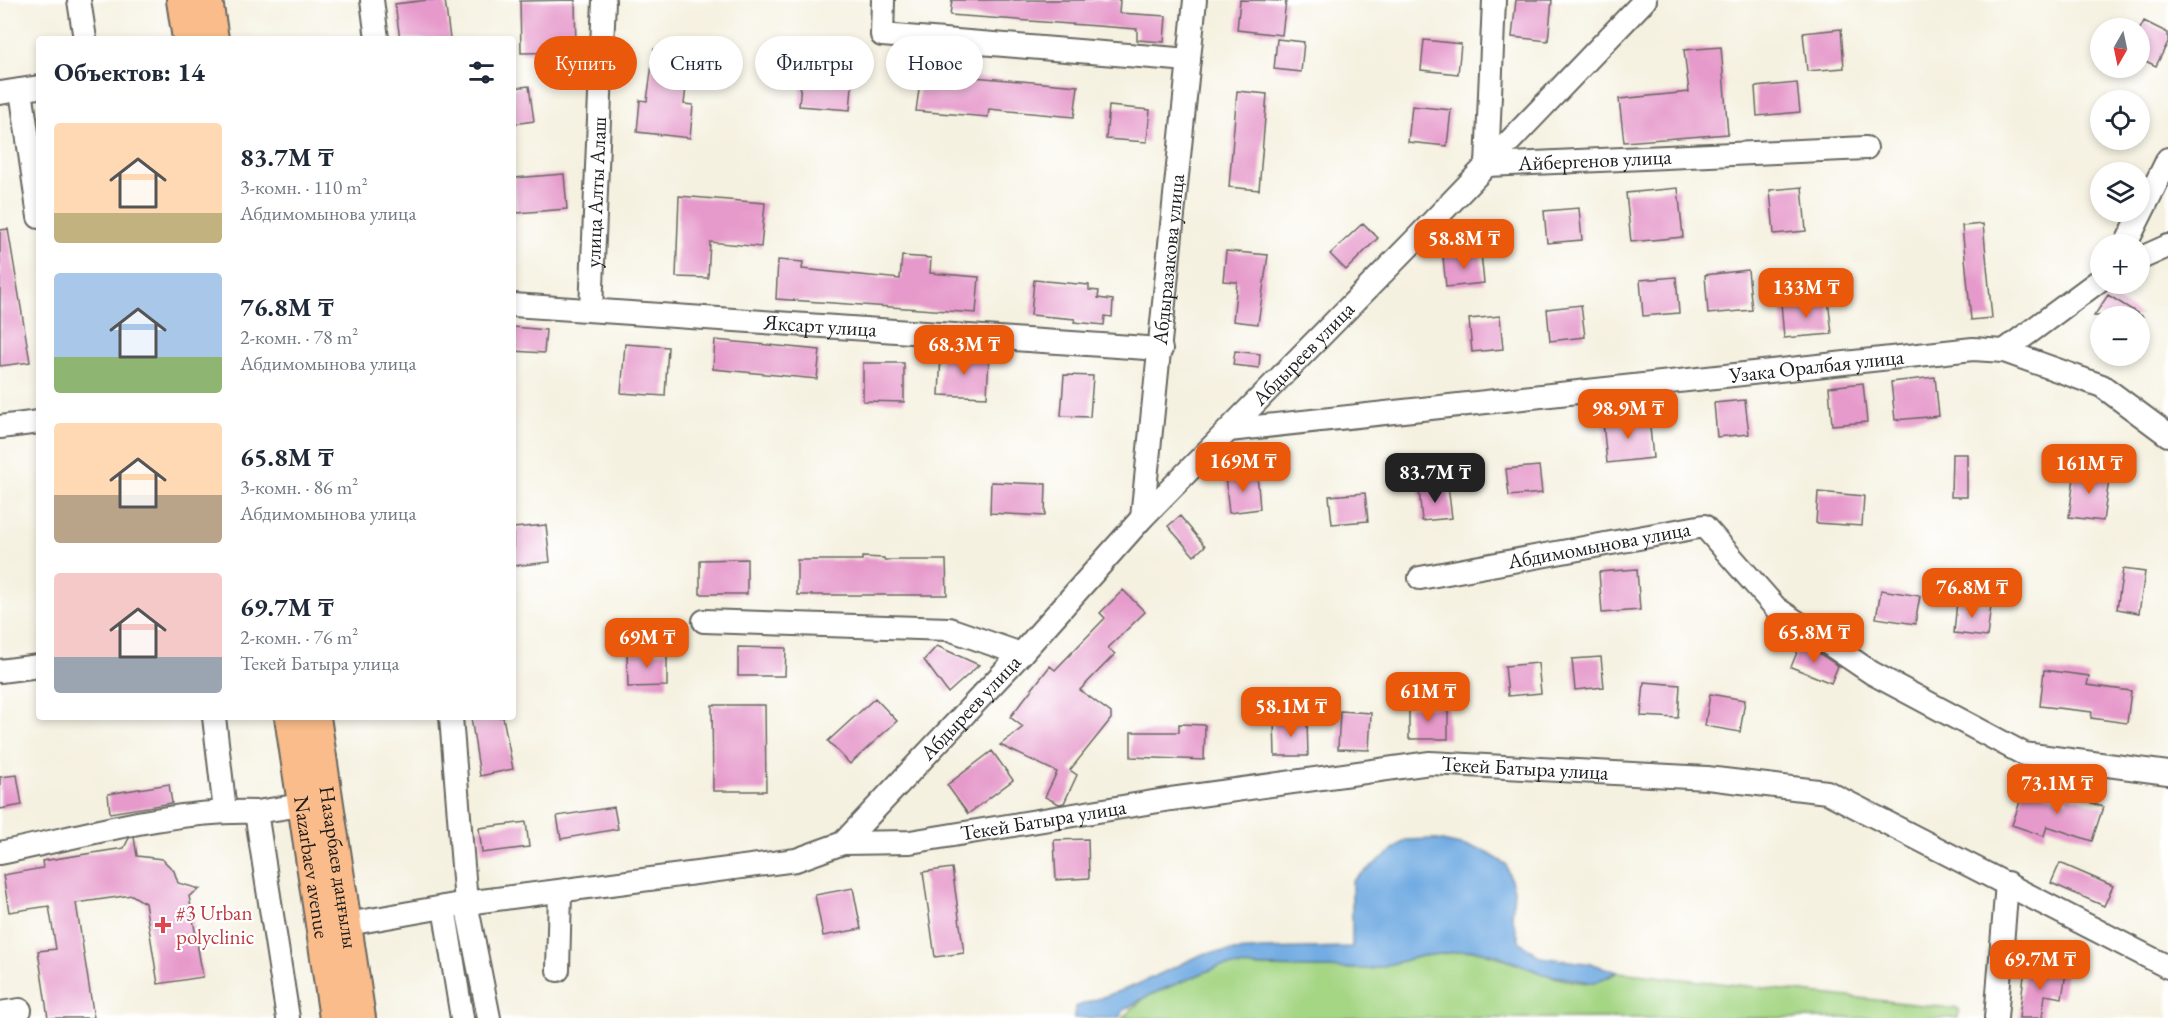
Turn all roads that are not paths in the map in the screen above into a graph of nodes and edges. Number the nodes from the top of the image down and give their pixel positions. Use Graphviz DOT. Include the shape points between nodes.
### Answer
graph roads {
  1 [pos="79,0"];
  2 [pos="181,0"];
  3 [pos="208,0"];
  4 [pos="372,0"];
  5 [pos="604,0"];
  6 [pos="883,0"];
  7 [pos="1195,0"];
  8 [pos="1494,0"];
  9 [pos="1636,5"];
  10 [pos="85,36"];
  11 [pos="187,36"];
  12 [pos="214,36"];
  13 [pos="377,36"];
  14 [pos="1189,60"];
  15 [pos="20,90"];
  16 [pos="1866,148"];
  17 [pos="2168,159"];
  18 [pos="1487,165"];
  19 [pos="36,197"];
  20 [pos="2131,234"];
  21 [pos="2168,246"];
  22 [pos="2150,254"];
  23 [pos="2090,287"];
  24 [pos="516,305"];
  25 [pos="591,310"];
  26 [pos="1161,349"];
  27 [pos="2004,351"];
  28 [pos="36,422"];
  29 [pos="0,427"];
  30 [pos="1228,430"];
  31 [pos="2168,435"];
  32 [pos="1142,518"];
  33 [pos="1420,578"];
  34 [pos="704,621"];
  35 [pos="1021,654"];
  36 [pos="36,666"];
  37 [pos="0,671"];
  38 [pos="214,720"];
  39 [pos="289,720"];
  40 [pos="316,720"];
  41 [pos="451,720"];
  42 [pos="2168,772"];
  43 [pos="302,805"];
  44 [pos="225,811"];
  45 [pos="256,812"];
  46 [pos="843,843"];
  47 [pos="0,854"];
  48 [pos="2007,883"];
  49 [pos="560,892"];
  50 [pos="455,905"];
  51 [pos="334,926"];
  52 [pos="2168,967"];
  53 [pos="558,970"];
  54 [pos="288,1018"];
  55 [pos="334,1018"];
  56 [pos="361,1018"];
  57 [pos="462,1018"];
  58 [pos="489,1018"];
  59 [pos="1996,1018"];
  1 -- 10 [label="street"];
  2 -- 11 [label="main road"];
  3 -- 12 [label="main road"];
  4 -- 13 [label="street"];
  5 -- 25 [label="street, улица Алты Алаш"];
  6 -- 14 [label="street" via="882,35"];
  7 -- 14 [label="street, Абдыразакова улица"];
  8 -- 18 [label="street, Айбергенов улица"];
  9 -- 18 [label="street, Абдыреев улица"];
  14 -- 26 [label="street, Абдыразакова улица"];
  15 -- 19 [label="street"];
  16 -- 18 [label="street, Айбергенов улица"];
  17 -- 20 [label="street"];
  18 -- 30 [label="street, Абдыреев улица"];
  21 -- 22 [label="street"];
  23 -- 27 [label="street"];
  24 -- 25 [label="street, Яксарт улица"];
  25 -- 26 [label="street, Яксарт улица"];
  26 -- 32 [label="street, Абдыразакова улица"];
  27 -- 30 [label="street, Узака Оралбая улица" via="1974,349"];
  27 -- 31 [label="street, Узака Оралбая улица" via="2102,386"];
  28 -- 29 [label="street"];
  30 -- 32 [label="street, Абдыреев улица"];
  32 -- 35 [label="street, Абдыреев улица"];
  33 -- 42 [label="street, Абдимомынова улица" via="1704,526 1776,608 1872,673 2024,754"];
  34 -- 35 [label="street" via="949,629"];
  35 -- 46 [label="street, Абдыреев улица"];
  36 -- 37 [label="street"];
  38 -- 44 [label="street"];
  39 -- 43 [label="main road, Nazarbaev avenue"];
  40 -- 51 [label="main road, Назарбаев даңғылы"];
  41 -- 50 [label="street"];
  43 -- 45 [label="street"];
  43 -- 51 [label="main road, Nazarbaev avenue"];
  44 -- 45 [label="street"];
  44 -- 47 [label="street" via="134,825"];
  45 -- 54 [label="street"];
  46 -- 48 [label="street, Текей Батыра улица" via="910,843 1171,799 1430,763 1707,778 1827,792"];
  46 -- 49 [label="street" via="796,860"];
  48 -- 52 [label="street, Текей Батыра улица"];
  48 -- 59 [label="street"];
  49 -- 50 [label="street"];
  49 -- 53 [label="street"];
  50 -- 51 [label="street"];
  50 -- 57 [label="street"];
  50 -- 58 [label="street"];
  51 -- 55 [label="main road, Nazarbaev avenue"];
  51 -- 56 [label="main road, Назарбаев даңғылы"];
}
